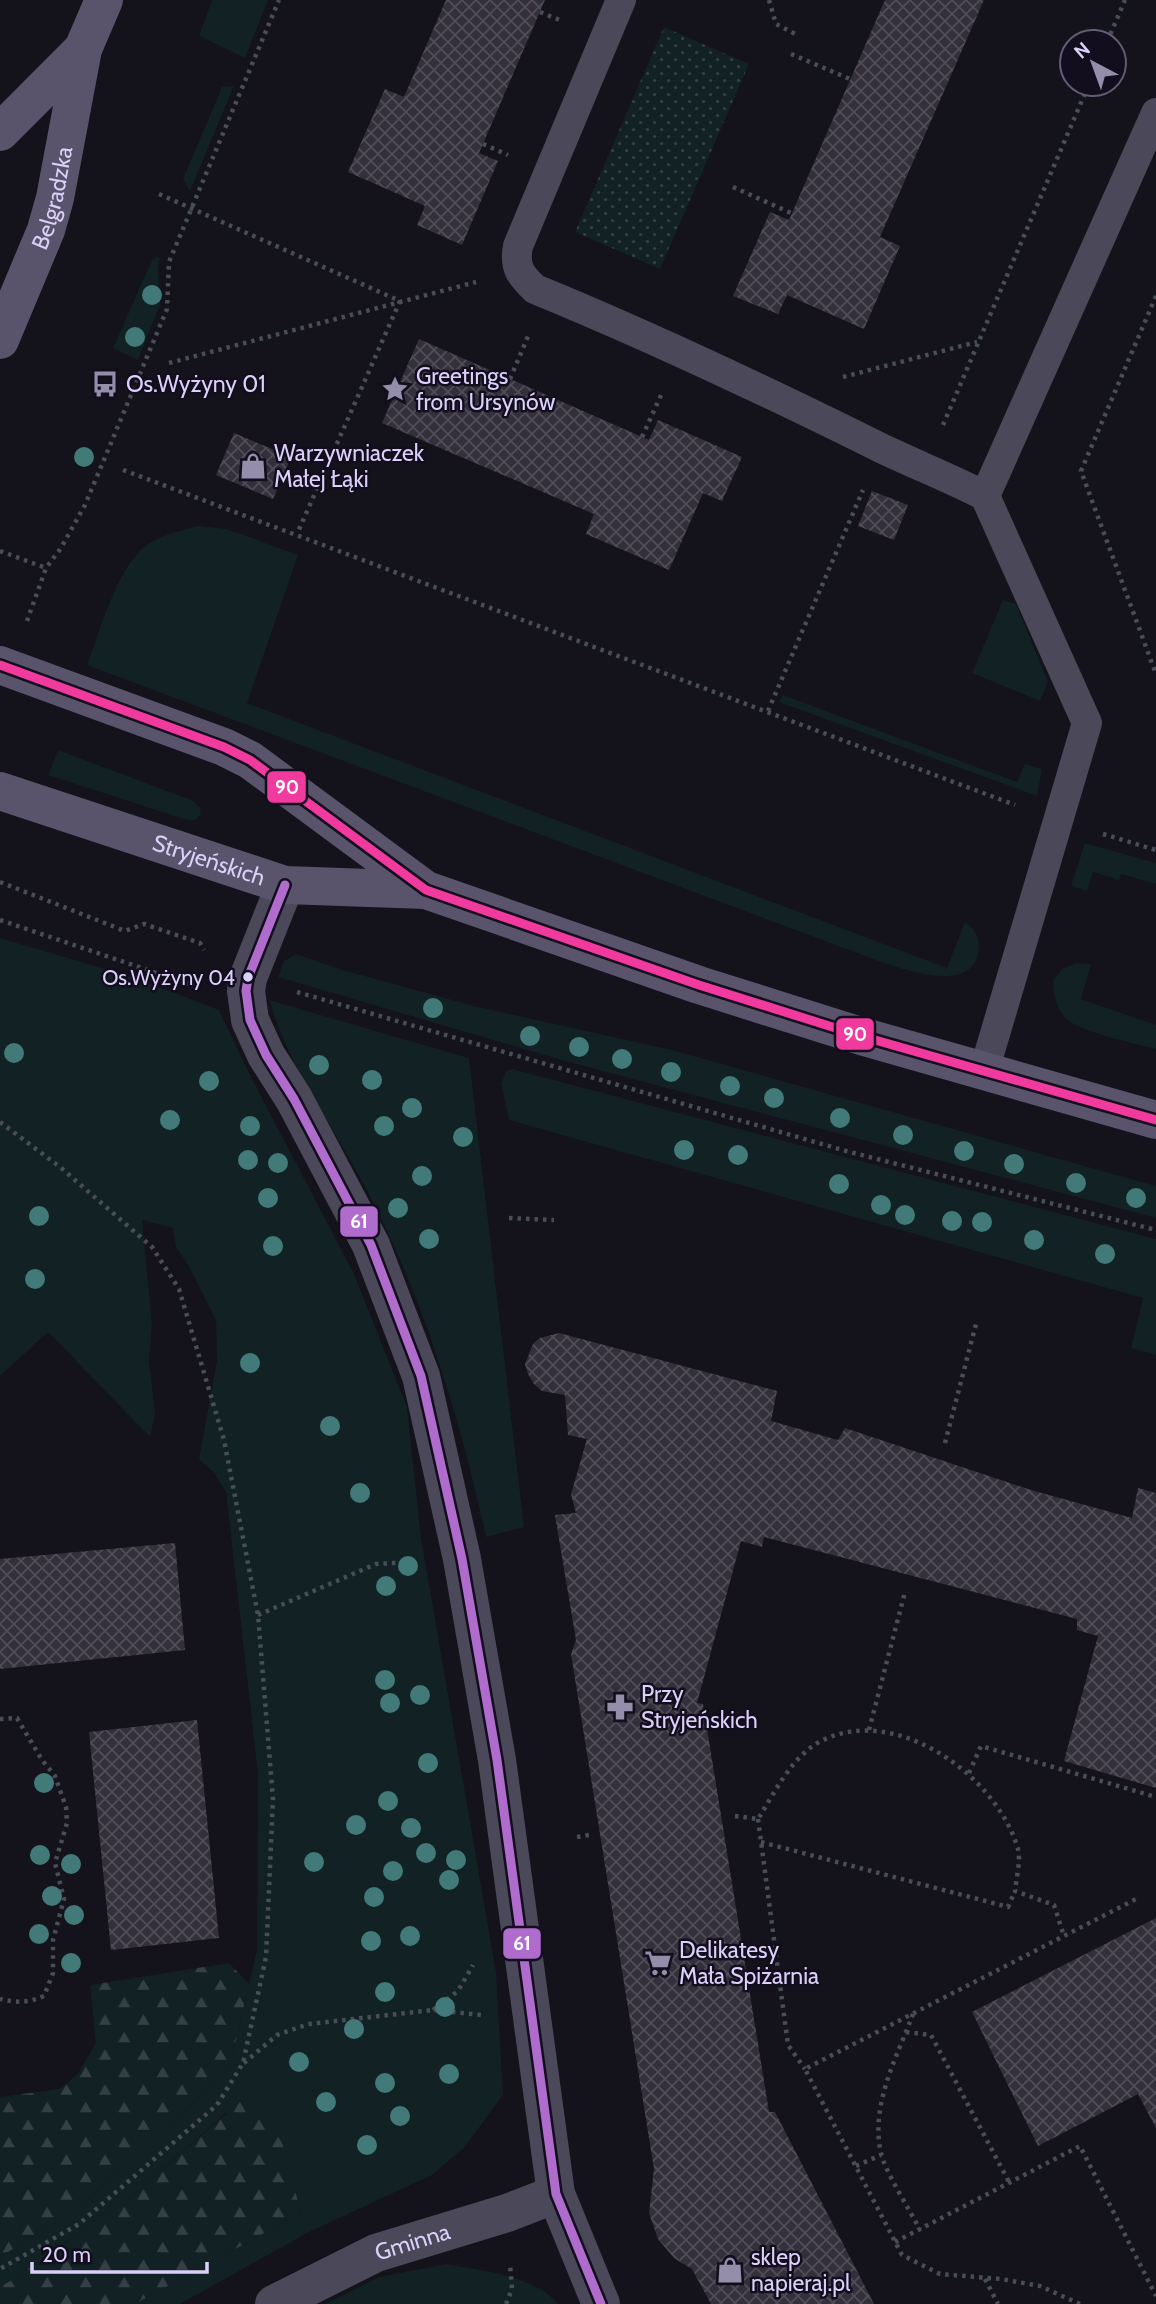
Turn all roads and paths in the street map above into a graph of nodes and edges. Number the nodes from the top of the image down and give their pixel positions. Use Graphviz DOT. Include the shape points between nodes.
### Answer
graph roads {
  1 [pos="104,0"];
  2 [pos="279,0"];
  3 [pos="621,0"];
  4 [pos="769,0"];
  5 [pos="1125,0"];
  6 [pos="1113,28"];
  7 [pos="799,36"];
  8 [pos="83,49"];
  9 [pos="791,54"];
  10 [pos="850,79"];
  11 [pos="1083,98"];
  12 [pos="1156,113"];
  13 [pos="0,132"];
  14 [pos="733,187"];
  15 [pos="159,194"];
  16 [pos="192,208"];
  17 [pos="791,213"];
  18 [pos="519,272"];
  19 [pos="1156,296"];
  20 [pos="400,301"];
  21 [pos="0,341"];
  22 [pos="978,342"];
  23 [pos="169,363"];
  24 [pos="776,395"];
  25 [pos="881,448"];
  26 [pos="924,467"];
  27 [pos="122,470"];
  28 [pos="985,496"];
  29 [pos="297,534"];
  30 [pos="0,551"];
  31 [pos="46,568"];
  32 [pos="24,628"];
  33 [pos="0,665"];
  34 [pos="1156,674"];
  35 [pos="768,711"];
  36 [pos="0,791"];
  37 [pos="1028,809"];
  38 [pos="1094,831"];
  39 [pos="1156,850"];
  40 [pos="0,882"];
  41 [pos="285,885"];
  42 [pos="426,890"];
  43 [pos="0,920"];
  44 [pos="247,985"];
  45 [pos="984,1071"];
  46 [pos="1156,1120"];
  47 [pos="0,1122"];
  48 [pos="509,1218"];
  49 [pos="554,1220"];
  50 [pos="1156,1230"];
  51 [pos="976,1324"];
  52 [pos="945,1443"];
  53 [pos="462,1559"];
  54 [pos="905,1592"];
  55 [pos="258,1615"];
  56 [pos="0,1719"];
  57 [pos="869,1731"];
  58 [pos="969,1773"];
  59 [pos="1156,1797"];
  60 [pos="735,1816"];
  61 [pos="758,1819"];
  62 [pos="589,1835"];
  63 [pos="577,1837"];
  64 [pos="761,1842"];
  65 [pos="1015,1891"];
  66 [pos="1138,1898"];
  67 [pos="1064,1936"];
  68 [pos="0,1999"];
  69 [pos="914,2013"];
  70 [pos="532,2015"];
  71 [pos="906,2032"];
  72 [pos="243,2063"];
  73 [pos="805,2069"];
  74 [pos="881,2155"];
  75 [pos="856,2166"];
  76 [pos="1009,2182"];
  77 [pos="556,2194"];
  78 [pos="919,2230"];
  79 [pos="895,2242"];
  80 [pos="0,2269"];
  81 [pos="985,2278"];
  82 [pos="1156,2296"];
  83 [pos="274,2304"];
  84 [pos="601,2304"];
  85 [pos="998,2304"];
  86 [pos="1080,2304"];
  1 -- 8 [label="street, Belgradzka"];
  2 -- 16 [label="path"];
  3 -- 18 [label="lane" via="518,246"];
  4 -- 7 [label="path" via="776,24"];
  5 -- 6 [label="path"];
  8 -- 13 [label="street, Belgradzka"];
  8 -- 21 [label="street, Belgradzka" via="46,230"];
  9 -- 10 [label="path"];
  11 -- 22 [label="path"];
  12 -- 28 [label="lane"];
  14 -- 17 [label="path"];
  15 -- 16 [label="path"];
  16 -- 20 [label="path"];
  16 -- 31 [label="path" via="169,262 167,309 85,505"];
  18 -- 20 [label="path"];
  18 -- 24 [label="lane" via="535,289"];
  19 -- 34 [label="path" via="1081,471"];
  20 -- 23 [label="path"];
  20 -- 29 [label="path"];
  22 -- 24 [label="path"];
  22 -- 26 [label="path"];
  24 -- 25 [label="lane"];
  25 -- 26 [label="lane"];
  25 -- 35 [label="path"];
  26 -- 28 [label="lane"];
  27 -- 29 [label="path"];
  28 -- 45 [label="lane" via="1087,723"];
  29 -- 35 [label="path"];
  30 -- 31 [label="path"];
  31 -- 32 [label="path"];
  33 -- 42 [label="street, Stryjeńskich" via="250,760"];
  35 -- 37 [label="path"];
  36 -- 41 [label="street, Stryjeńskich"];
  38 -- 39 [label="path"];
  40 -- 44 [label="path" via="125,931 144,924 200,943 211,964"];
  41 -- 42 [label="street, Stryjeńskich"];
  41 -- 44 [label="street"];
  42 -- 45 [label="street, Stryjeńskich" via="699,985"];
  43 -- 44 [label="path" via="223,996"];
  44 -- 50 [label="path" via="846,1151"];
  44 -- 53 [label="street" via="250,1020 266,1055 371,1245 407,1334 421,1376"];
  45 -- 46 [label="street, Stryjeńskich"];
  47 -- 55 [label="path" via="152,1247 179,1289 224,1440"];
  48 -- 49 [label="path"];
  51 -- 52 [label="path"];
  53 -- 55 [label="path" via="376,1564"];
  53 -- 70 [label="street" via="497,1759"];
  54 -- 57 [label="path"];
  55 -- 72 [label="path" via="273,1799 266,1957"];
  56 -- 68 [label="path" via="17,1718 55,1776 67,1823 55,1863 64,1899 53,1940 50,1985 44,1996 35,2000"];
  57 -- 58 [label="path" via="931,1747"];
  57 -- 61 [label="path" via="822,1741 800,1757"];
  58 -- 59 [label="path" via="981,1746"];
  58 -- 65 [label="path" via="998,1807 1019,1851"];
  60 -- 61 [label="path"];
  61 -- 64 [label="path"];
  62 -- 63 [label="path"];
  64 -- 65 [label="path" via="1008,1907"];
  64 -- 73 [label="path" via="788,2045"];
  65 -- 67 [label="path" via="1054,1905"];
  66 -- 67 [label="path"];
  67 -- 69 [label="path"];
  69 -- 71 [label="path"];
  69 -- 73 [label="path"];
  70 -- 72 [label="path" via="433,2010 309,2024 276,2035"];
  70 -- 77 [label="street"];
  71 -- 74 [label="path" via="883,2092"];
  71 -- 76 [label="path" via="931,2035"];
  72 -- 80 [label="path" via="217,2105 79,2224"];
  73 -- 75 [label="path"];
  74 -- 75 [label="path"];
  74 -- 78 [label="path"];
  75 -- 79 [label="path"];
  76 -- 78 [label="path"];
  76 -- 82 [label="path" via="1080,2146"];
  77 -- 83 [label="street, Gminna" via="376,2253"];
  77 -- 84 [label="street"];
  78 -- 79 [label="path"];
  79 -- 81 [label="path" via="902,2255 940,2274"];
  81 -- 85 [label="path"];
  81 -- 86 [label="path" via="1041,2286"];
}
